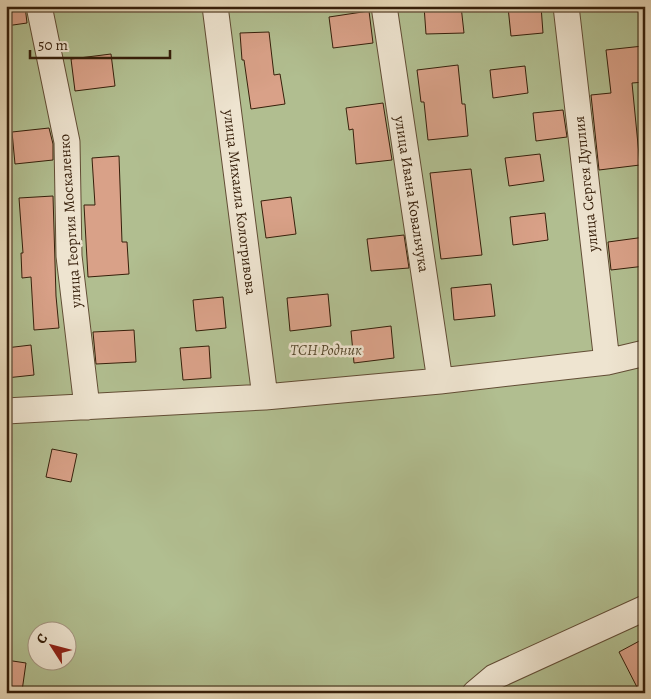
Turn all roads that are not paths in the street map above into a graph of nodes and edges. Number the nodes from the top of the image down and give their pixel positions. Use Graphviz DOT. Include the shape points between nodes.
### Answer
graph roads {
  1 [pos="39,6"];
  2 [pos="215,6"];
  3 [pos="384,6"];
  4 [pos="566,6"];
  5 [pos="645,353"];
  6 [pos="607,362"];
  7 [pos="440,381"];
  8 [pos="265,397"];
  9 [pos="87,407"];
  10 [pos="6,411"];
  11 [pos="645,608"];
  12 [pos="475,693"];
  1 -- 9 [label="street, улица Георгия Москаленко" via="67,142 69,256"];
  2 -- 8 [label="street, улица Михаила Кологривова"];
  3 -- 7 [label="street, улица Ивана Ковальчука"];
  4 -- 6 [label="street, улица Сергея Дуплия"];
  5 -- 6 [label="street"];
  6 -- 7 [label="street"];
  7 -- 8 [label="street"];
  8 -- 9 [label="street"];
  9 -- 10 [label="street"];
  11 -- 12 [label="street" via="494,677"];
}
